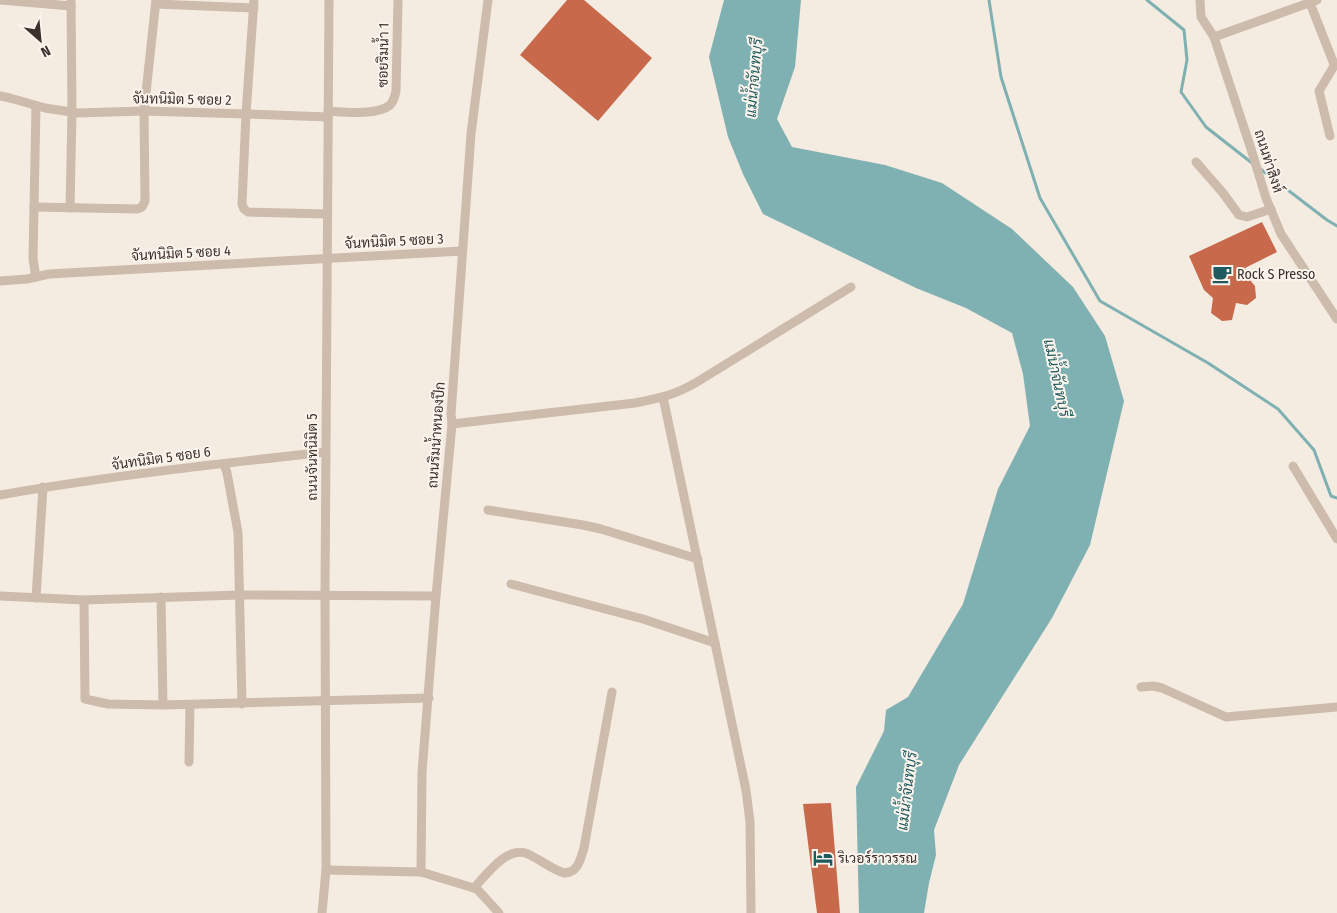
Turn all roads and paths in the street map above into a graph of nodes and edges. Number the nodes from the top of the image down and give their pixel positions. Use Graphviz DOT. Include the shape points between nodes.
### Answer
graph roads {
  1 [pos="0,0"];
  2 [pos="329,0"];
  3 [pos="398,0"];
  4 [pos="488,0"];
  5 [pos="1200,0"];
  6 [pos="1314,1"];
  7 [pos="156,2"];
  8 [pos="71,3"];
  9 [pos="254,4"];
  10 [pos="1214,37"];
  11 [pos="0,96"];
  12 [pos="36,106"];
  13 [pos="144,111"];
  14 [pos="72,112"];
  15 [pos="246,114"];
  16 [pos="328,114"];
  17 [pos="1330,136"];
  18 [pos="1196,162"];
  19 [pos="34,207"];
  20 [pos="70,208"];
  21 [pos="1271,209"];
  22 [pos="327,214"];
  23 [pos="462,251"];
  24 [pos="327,258"];
  25 [pos="36,277"];
  26 [pos="0,281"];
  27 [pos="850,287"];
  28 [pos="1337,319"];
  29 [pos="664,398"];
  30 [pos="452,424"];
  31 [pos="326,452"];
  32 [pos="224,464"];
  33 [pos="1294,466"];
  34 [pos="43,488"];
  35 [pos="0,495"];
  36 [pos="488,510"];
  37 [pos="1337,539"];
  38 [pos="698,559"];
  39 [pos="511,584"];
  40 [pos="325,594"];
  41 [pos="240,595"];
  42 [pos="0,596"];
  43 [pos="436,596"];
  44 [pos="162,597"];
  45 [pos="36,598"];
  46 [pos="84,600"];
  47 [pos="716,643"];
  48 [pos="1141,687"];
  49 [pos="612,692"];
  50 [pos="429,698"];
  51 [pos="325,702"];
  52 [pos="190,704"];
  53 [pos="242,704"];
  54 [pos="163,705"];
  55 [pos="1337,707"];
  56 [pos="189,762"];
  57 [pos="326,870"];
  58 [pos="421,872"];
  59 [pos="474,888"];
  60 [pos="322,913"];
  61 [pos="499,913"];
  62 [pos="751,913"];
  1 -- 8 [label="street"];
  2 -- 16 [label="street, ถนนจันทนิมิต 5"];
  3 -- 16 [label="street, ซอยริมน้ำ 1" via="395,98 390,105 372,112"];
  4 -- 23 [label="street, ถนนริมน้ำหนองปึก" via="471,134"];
  5 -- 10 [label="street, ถนนท่าสิงห์" via="1201,17"];
  6 -- 10 [label="street"];
  6 -- 17 [label="street" via="1334,64 1319,90"];
  7 -- 9 [label="street"];
  7 -- 13 [label="street"];
  8 -- 14 [label="street"];
  9 -- 15 [label="street"];
  10 -- 21 [label="street, ถนนท่าสิงห์"];
  11 -- 12 [label="street, จันทนิมิต 5 ซอย 2"];
  12 -- 14 [label="street, จันทนิมิต 5 ซอย 2"];
  12 -- 19 [label="street"];
  13 -- 14 [label="street, จันทนิมิต 5 ซอย 2"];
  13 -- 15 [label="street, จันทนิมิต 5 ซอย 2"];
  13 -- 20 [label="street" via="145,201 142,207"];
  14 -- 20 [label="street"];
  15 -- 16 [label="street, จันทนิมิต 5 ซอย 2"];
  15 -- 22 [label="street" via="244,209 248,212"];
  16 -- 22 [label="street, ถนนจันทนิมิต 5"];
  18 -- 21 [label="street" via="1239,215 1247,217"];
  19 -- 20 [label="street"];
  19 -- 25 [label="street"];
  21 -- 28 [label="street, ถนนท่าสิงห์" via="1281,234"];
  22 -- 24 [label="street, ถนนจันทนิมิต 5"];
  23 -- 24 [label="street, จันทนิมิต 5 ซอย 3"];
  23 -- 30 [label="street, ถนนริมน้ำหนองปึก"];
  24 -- 25 [label="street, จันทนิมิต 5 ซอย 4"];
  24 -- 31 [label="street, ถนนจันทนิมิต 5"];
  25 -- 26 [label="street, จันทนิมิต 5 ซอย 4"];
  27 -- 29 [label="street" via="697,382"];
  29 -- 30 [label="street"];
  29 -- 38 [label="street"];
  30 -- 43 [label="street, ถนนริมน้ำหนองปึก"];
  31 -- 32 [label="street, จันทนิมิต 5 ซอย 6"];
  31 -- 40 [label="street, ถนนจันทนิมิต 5"];
  32 -- 34 [label="street, จันทนิมิต 5 ซอย 6"];
  32 -- 41 [label="street" via="238,532"];
  33 -- 37 [label="street"];
  34 -- 35 [label="street, จันทนิมิต 5 ซอย 6"];
  34 -- 45 [label="street"];
  36 -- 38 [label="street" via="592,527"];
  38 -- 47 [label="street"];
  39 -- 47 [label="street" via="643,619"];
  40 -- 41 [label="street"];
  40 -- 43 [label="street"];
  40 -- 51 [label="street, ถนนจันทนิมิต 5"];
  41 -- 44 [label="street"];
  41 -- 53 [label="street"];
  42 -- 45 [label="street"];
  43 -- 50 [label="street, ถนนริมน้ำหนองปึก"];
  44 -- 46 [label="street"];
  44 -- 54 [label="street"];
  45 -- 46 [label="street"];
  46 -- 54 [label="street" via="85,699 108,704"];
  47 -- 62 [label="street" via="746,790 750,822"];
  48 -- 55 [label="street" via="1162,688 1226,717"];
  49 -- 59 [label="street" via="584,848 577,868 564,873 527,853 513,854 499,862"];
  50 -- 51 [label="street"];
  50 -- 58 [label="street, ถนนริมน้ำหนองปึก" via="422,772"];
  51 -- 53 [label="street"];
  51 -- 57 [label="street, ถนนจันทนิมิต 5"];
  52 -- 53 [label="street"];
  52 -- 54 [label="street"];
  52 -- 56 [label="street"];
  57 -- 58 [label="street"];
  57 -- 60 [label="street, ถนนจันทนิมิต 5"];
  58 -- 59 [label="street"];
  59 -- 61 [label="street"];
}
